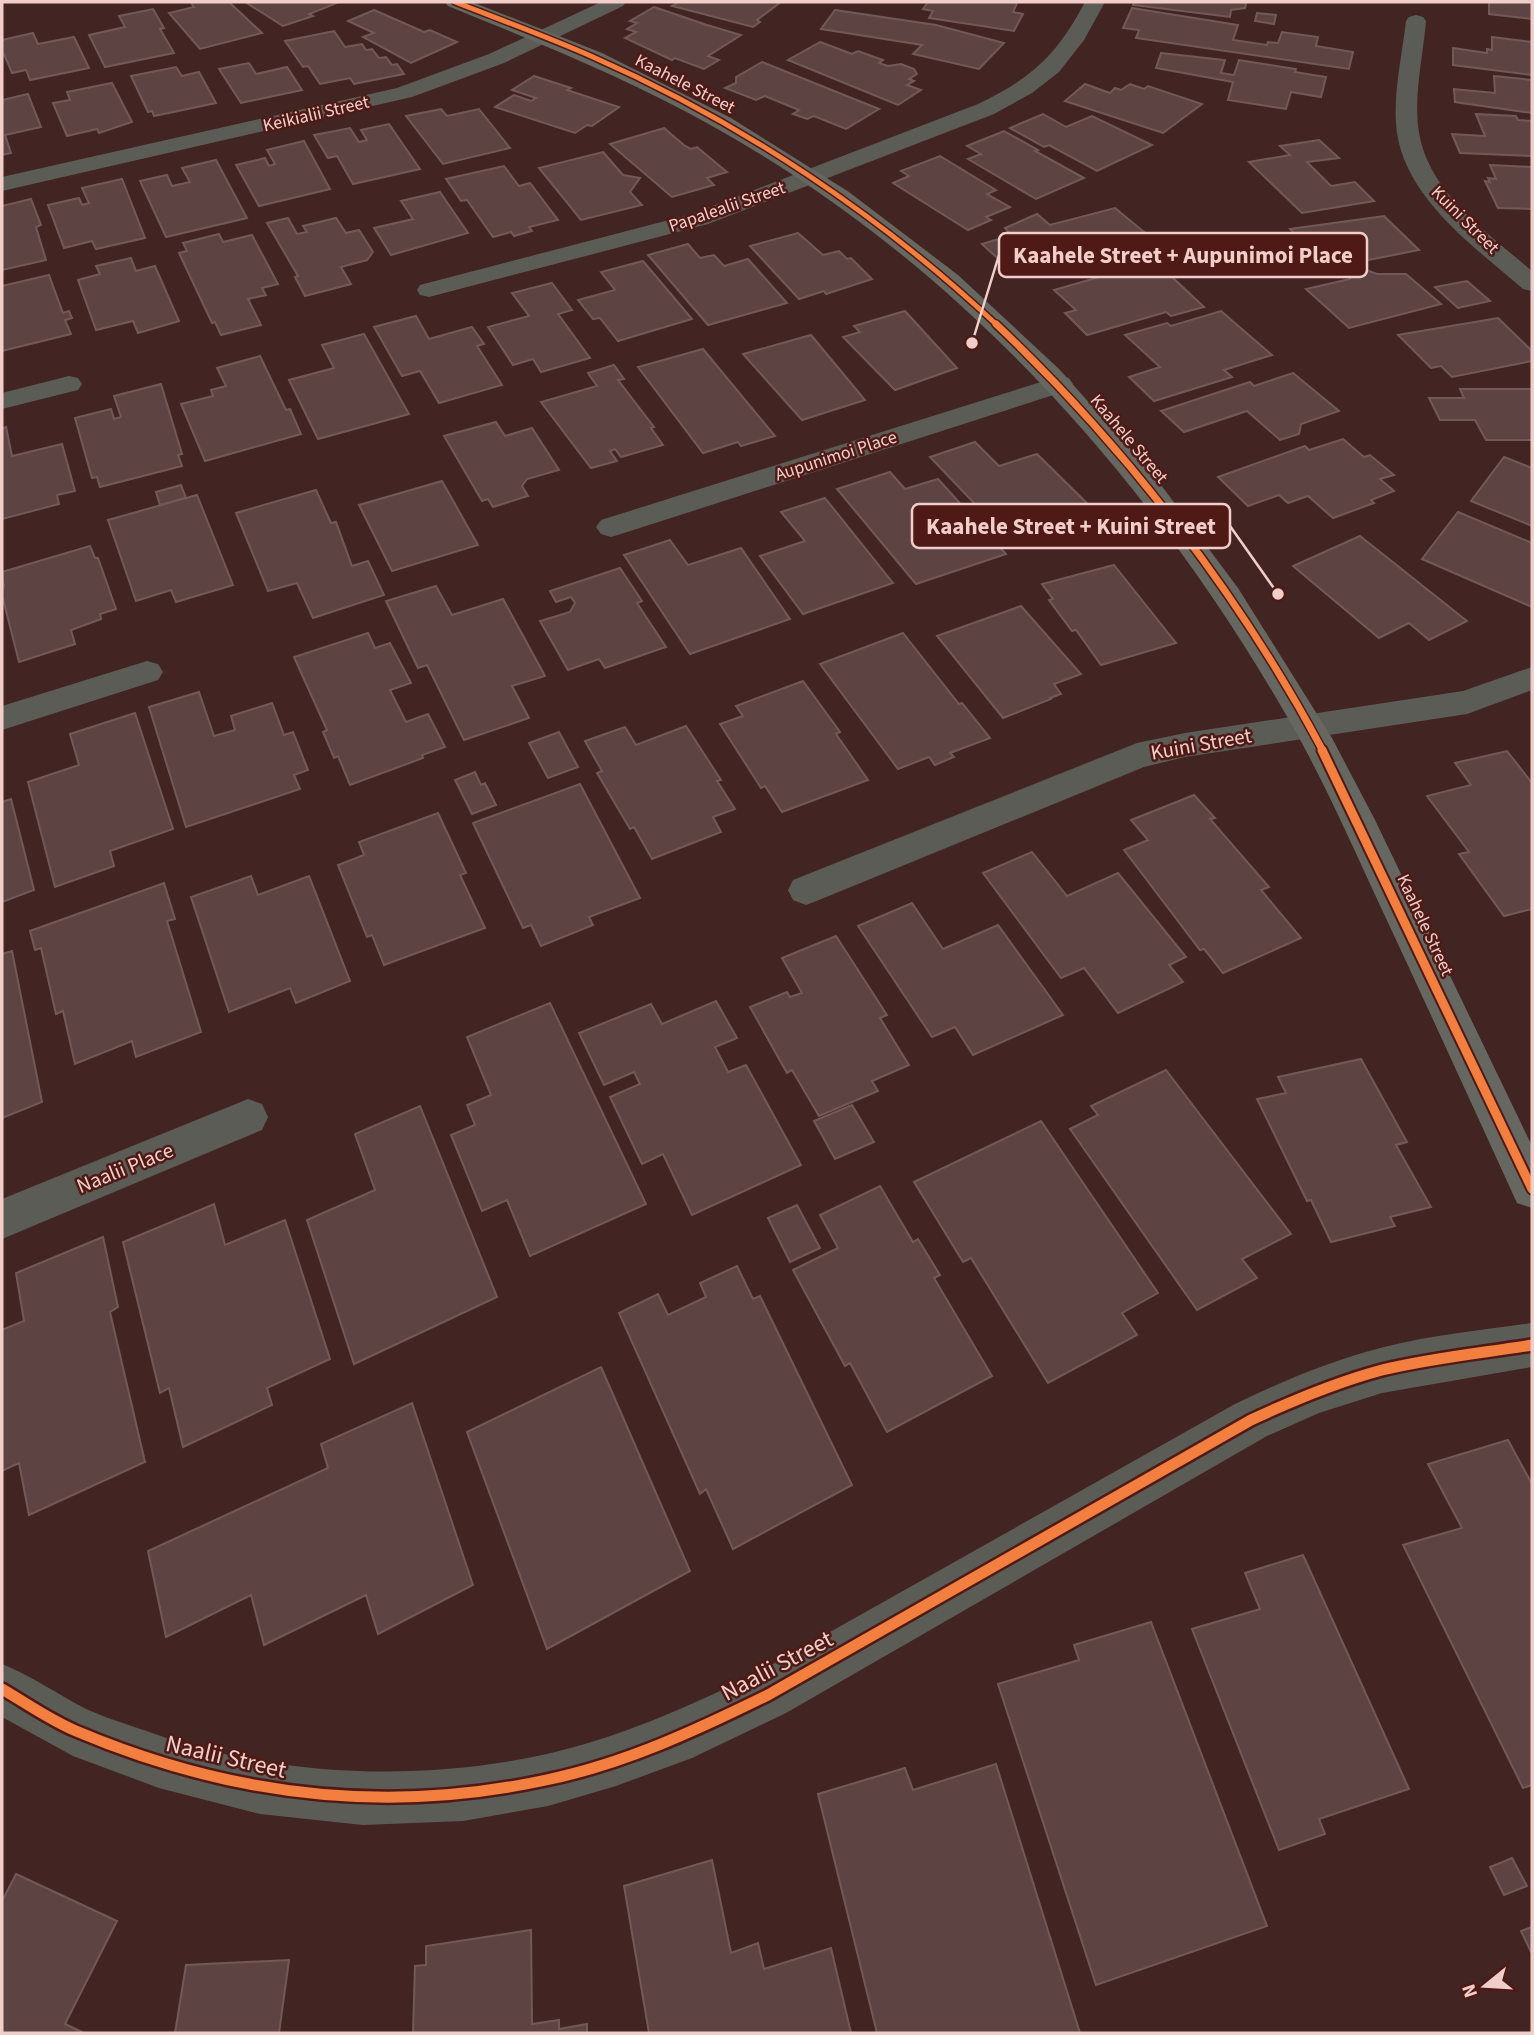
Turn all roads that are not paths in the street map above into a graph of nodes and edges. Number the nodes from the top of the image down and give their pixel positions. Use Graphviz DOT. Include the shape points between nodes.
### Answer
graph roads {
  1 [pos="455,2"];
  2 [pos="616,2"];
  3 [pos="1095,2"];
  4 [pos="1416,21"];
  5 [pos="547,36"];
  6 [pos="814,176"];
  7 [pos="2,184"];
  8 [pos="1532,284"];
  9 [pos="429,290"];
  10 [pos="69,384"];
  11 [pos="1060,384"];
  12 [pos="2,401"];
  13 [pos="611,527"];
  14 [pos="147,672"];
  15 [pos="1532,678"];
  16 [pos="2,718"];
  17 [pos="1310,727"];
  18 [pos="806,890"];
  19 [pos="248,1117"];
  20 [pos="1532,1189"];
  21 [pos="2,1219"];
  22 [pos="1532,1345"];
  23 [pos="2,1689"];
  1 -- 5 [label="street, Kaahele Street"];
  2 -- 5 [label="street, Keikialii Street"];
  3 -- 6 [label="street, Papalealii Street" via="1070,49 1051,70 1021,90 986,109"];
  4 -- 8 [label="street, Kuini Street" via="1408,122 1418,166 1442,200"];
  5 -- 6 [label="street, Kaahele Street" via="696,106"];
  5 -- 7 [label="street, Keikialii Street" via="462,76 402,94"];
  6 -- 9 [label="street, Papalealii Street" via="687,223"];
  6 -- 11 [label="street, Kaahele Street" via="936,268 995,318"];
  10 -- 12 [label="street"];
  11 -- 13 [label="street, Aupunimoi Place"];
  11 -- 17 [label="street, Kaahele Street" via="1140,475 1199,552"];
  14 -- 16 [label="street"];
  15 -- 17 [label="street, Kuini Street" via="1468,702"];
  17 -- 18 [label="street, Kuini Street" via="1137,756"];
  17 -- 20 [label="street, Kaahele Street"];
  19 -- 21 [label="street, Naalii Place"];
  22 -- 23 [label="street, Naalii Street" via="1387,1370 1308,1394 1251,1420 768,1695 692,1732 548,1780 463,1795 375,1798 260,1788 159,1762 73,1730"];
}
